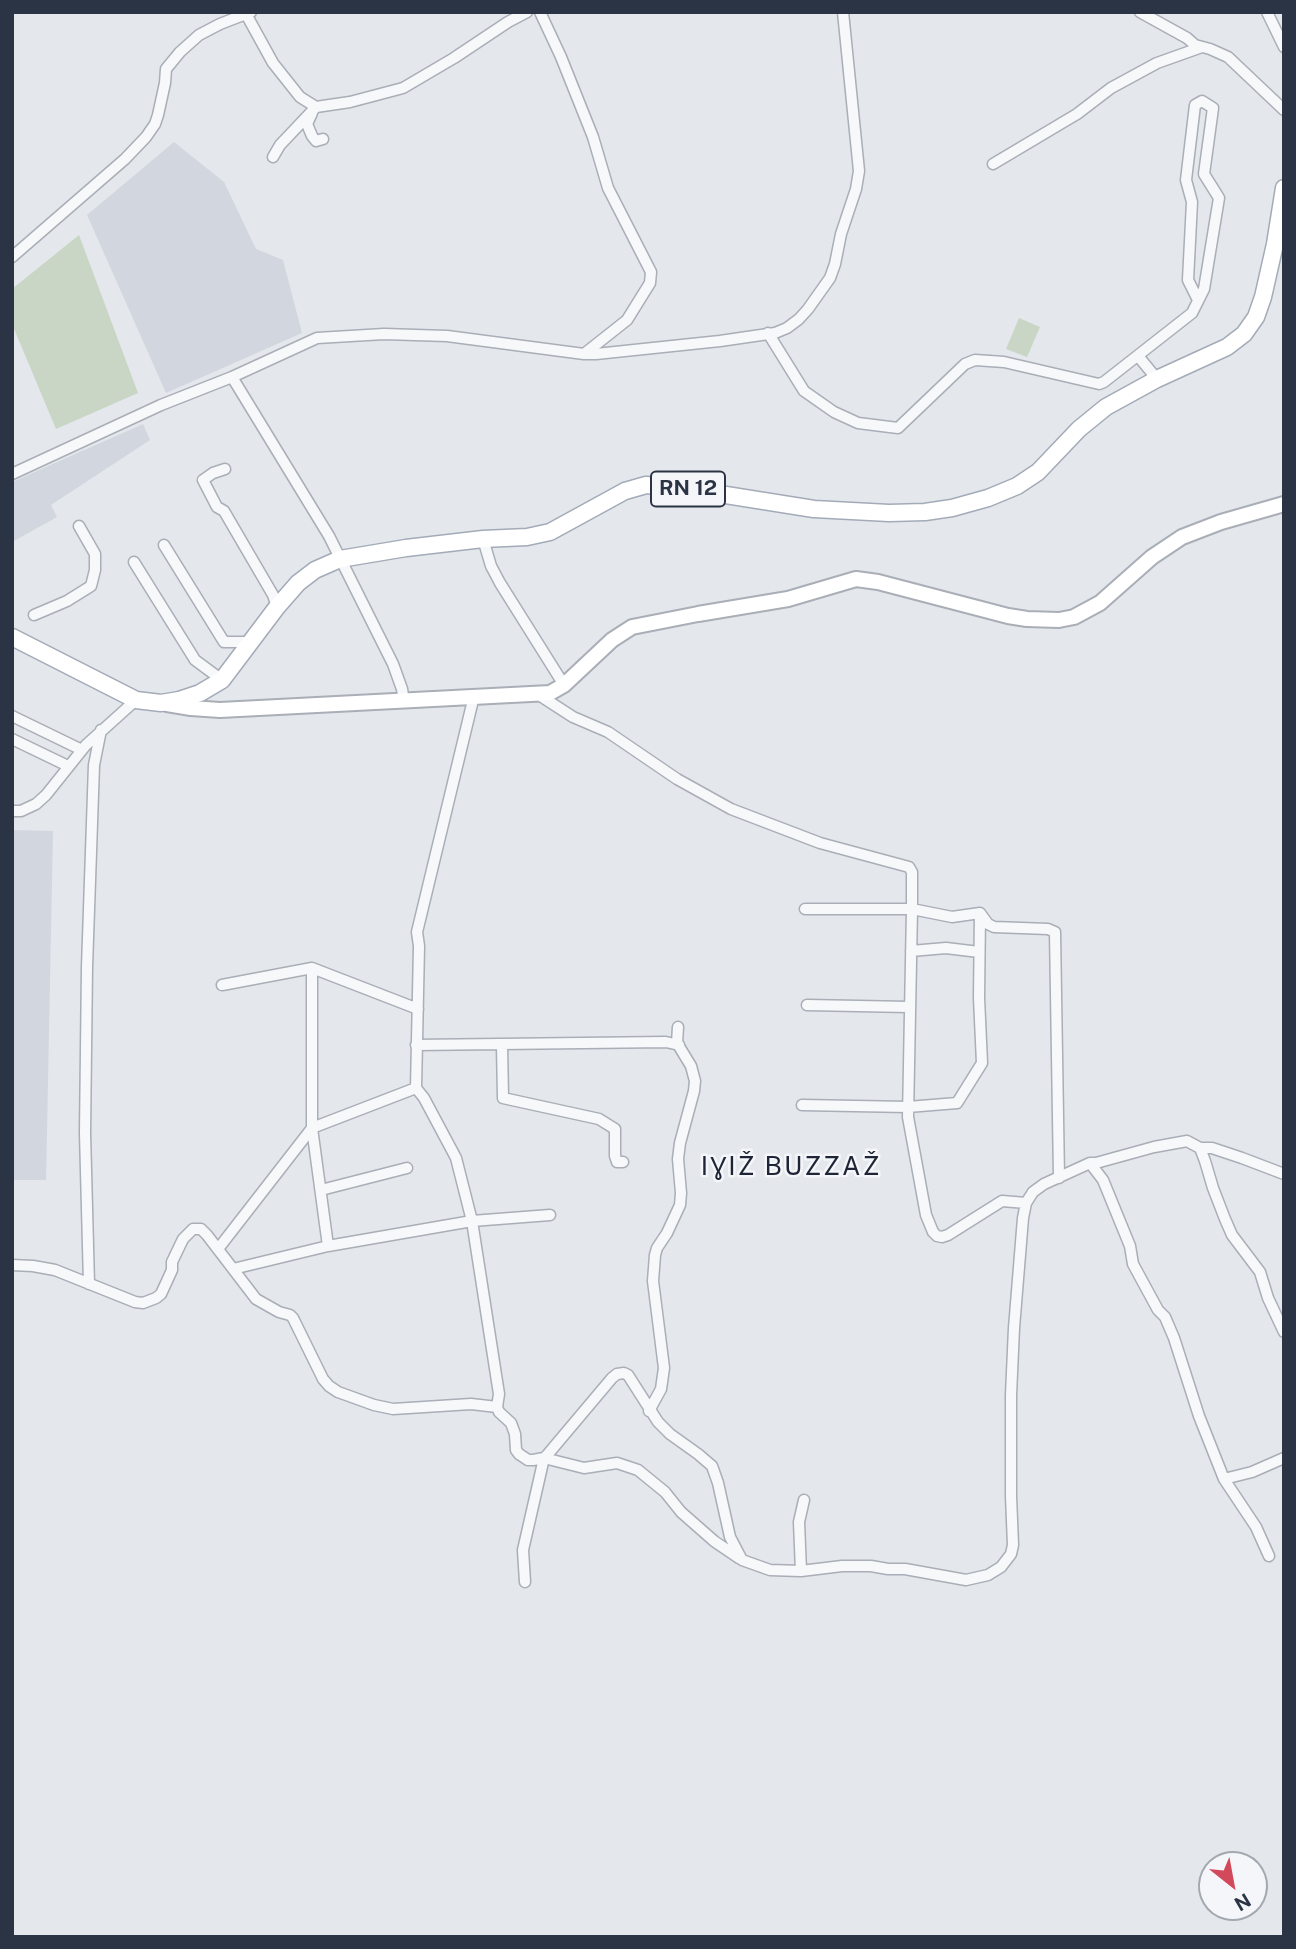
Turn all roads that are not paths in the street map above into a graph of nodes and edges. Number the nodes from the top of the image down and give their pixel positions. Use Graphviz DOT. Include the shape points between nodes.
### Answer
graph roads {
  1 [pos="527,12"];
  2 [pos="540,12"];
  3 [pos="843,12"];
  4 [pos="1139,12"];
  5 [pos="1267,12"];
  6 [pos="248,13"];
  7 [pos="1202,47"];
  8 [pos="1284,47"];
  9 [pos="316,107"];
  10 [pos="1284,110"];
  11 [pos="304,122"];
  12 [pos="323,139"];
  13 [pos="273,157"];
  14 [pos="993,164"];
  15 [pos="1284,188"];
  16 [pos="12,257"];
  17 [pos="1198,300"];
  18 [pos="768,333"];
  19 [pos="584,354"];
  20 [pos="1138,356"];
  21 [pos="232,377"];
  22 [pos="1157,379"];
  23 [pos="225,469"];
  24 [pos="12,474"];
  25 [pos="1284,503"];
  26 [pos="79,526"];
  27 [pos="483,539"];
  28 [pos="164,545"];
  29 [pos="340,559"];
  30 [pos="134,562"];
  31 [pos="276,607"];
  32 [pos="34,615"];
  33 [pos="12,637"];
  34 [pos="251,642"];
  35 [pos="222,680"];
  36 [pos="564,685"];
  37 [pos="539,695"];
  38 [pos="474,696"];
  39 [pos="136,701"];
  40 [pos="404,701"];
  41 [pos="161,703"];
  42 [pos="12,716"];
  43 [pos="101,730"];
  44 [pos="12,740"];
  45 [pos="82,750"];
  46 [pos="68,766"];
  47 [pos="12,811"];
  48 [pos="805,909"];
  49 [pos="912,909"];
  50 [pos="980,913"];
  51 [pos="911,951"];
  52 [pos="979,952"];
  53 [pos="312,968"];
  54 [pos="222,985"];
  55 [pos="807,1006"];
  56 [pos="909,1007"];
  57 [pos="418,1009"];
  58 [pos="678,1027"];
  59 [pos="416,1045"];
  60 [pos="502,1045"];
  61 [pos="679,1045"];
  62 [pos="416,1088"];
  63 [pos="802,1105"];
  64 [pos="908,1107"];
  65 [pos="312,1128"];
  66 [pos="1200,1148"];
  67 [pos="623,1162"];
  68 [pos="1090,1163"];
  69 [pos="407,1168"];
  70 [pos="1284,1174"];
  71 [pos="1059,1178"];
  72 [pos="321,1190"];
  73 [pos="1026,1203"];
  74 [pos="550,1215"];
  75 [pos="472,1221"];
  76 [pos="328,1246"];
  77 [pos="218,1249"];
  78 [pos="12,1265"];
  79 [pos="233,1269"];
  80 [pos="89,1284"];
  81 [pos="1284,1332"];
  82 [pos="497,1407"];
  83 [pos="649,1411"];
  84 [pos="544,1458"];
  85 [pos="1284,1458"];
  86 [pos="1224,1479"];
  87 [pos="804,1500"];
  88 [pos="1269,1556"];
  89 [pos="742,1560"];
  90 [pos="801,1571"];
  91 [pos="525,1582"];
  1 -- 9 [label="street" via="404,88"];
  2 -- 19 [label="street" via="593,136 608,188 651,272 650,283 627,320"];
  3 -- 18 [label="street" via="859,171 856,189 830,278 799,319"];
  4 -- 7 [label="street"];
  5 -- 8 [label="street"];
  6 -- 9 [label="street" via="273,63 300,97"];
  6 -- 16 [label="street" via="199,35 180,52 166,69 158,115 146,137"];
  7 -- 10 [label="street" via="1228,57"];
  7 -- 14 [label="street" via="1157,63 1111,88"];
  9 -- 11 [label="street"];
  11 -- 12 [label="street" via="316,141"];
  11 -- 13 [label="street"];
  15 -- 22 [label="main road, RN 12" via="1256,317 1244,334 1227,346"];
  17 -- 17 [label="street" via="1204,289 1219,198 1204,174 1213,108 1202,101 1195,105 1186,180 1192,202 1188,280"];
  17 -- 20 [label="street" via="1192,313"];
  18 -- 19 [label="street"];
  18 -- 20 [label="street" via="804,391 858,423 898,428 965,364 975,360 1004,362 1099,384"];
  19 -- 21 [label="street" via="447,335 317,338"];
  20 -- 22 [label="street"];
  21 -- 24 [label="street"];
  21 -- 29 [label="street"];
  22 -- 27 [label="main road, RN 12" via="1106,407 1017,486 952,508 889,513 814,509 646,485 625,491 550,532"];
  23 -- 31 [label="street" via="203,480 274,595"];
  25 -- 36 [label="street" via="1182,537 1100,603 1074,617 1027,619 856,579 789,599 632,627"];
  26 -- 32 [label="street" via="95,554 91,586"];
  27 -- 29 [label="main road, RN 12"];
  27 -- 36 [label="street" via="499,583"];
  28 -- 34 [label="street" via="224,642"];
  29 -- 31 [label="main road, RN 12" via="315,570"];
  29 -- 40 [label="street" via="393,664"];
  30 -- 35 [label="street" via="195,660"];
  31 -- 34 [label="main road, RN 12"];
  33 -- 39 [label="main road, RN 12"];
  34 -- 35 [label="main road, RN 12"];
  35 -- 41 [label="main road, RN 12" via="200,693"];
  36 -- 37 [label="street"];
  37 -- 38 [label="street"];
  37 -- 49 [label="street" via="731,809 820,843 909,867"];
  38 -- 40 [label="street"];
  38 -- 57 [label="street" via="417,932"];
  39 -- 41 [label="main road, RN 12"];
  39 -- 43 [label="street"];
  40 -- 41 [label="street" via="220,710"];
  42 -- 45 [label="street"];
  43 -- 45 [label="street"];
  43 -- 80 [label="street" via="94,765 87,967"];
  44 -- 46 [label="street"];
  45 -- 46 [label="street"];
  46 -- 47 [label="street" via="36,804"];
  48 -- 49 [label="street"];
  49 -- 50 [label="street" via="952,917"];
  49 -- 51 [label="street"];
  50 -- 52 [label="street"];
  50 -- 71 [label="street" via="994,927 1055,932"];
  51 -- 52 [label="street" via="946,948"];
  51 -- 56 [label="street"];
  52 -- 64 [label="street" via="980,1068 957,1103"];
  53 -- 54 [label="street"];
  53 -- 57 [label="street"];
  53 -- 65 [label="street"];
  55 -- 56 [label="street"];
  56 -- 64 [label="street"];
  57 -- 59 [label="street"];
  58 -- 61 [label="street"];
  59 -- 60 [label="street"];
  59 -- 62 [label="street"];
  60 -- 61 [label="street"];
  60 -- 67 [label="street" via="503,1098 599,1119 615,1129 615,1156 617,1162"];
  61 -- 83 [label="street" via="695,1081 678,1159 680,1205 655,1255 653,1281 664,1368 661,1389"];
  62 -- 65 [label="street"];
  62 -- 75 [label="street" via="456,1158"];
  63 -- 64 [label="street"];
  64 -- 73 [label="street" via="926,1215 937,1236 948,1235 1002,1201"];
  65 -- 72 [label="street"];
  65 -- 77 [label="street"];
  66 -- 68 [label="street" via="1187,1141"];
  66 -- 70 [label="street" via="1212,1148"];
  66 -- 81 [label="street" via="1232,1235 1260,1272"];
  68 -- 71 [label="street"];
  68 -- 86 [label="street" via="1103,1180 1133,1264 1174,1338"];
  69 -- 72 [label="street"];
  71 -- 73 [label="street" via="1033,1192"];
  72 -- 76 [label="street"];
  73 -- 90 [label="street" via="1011,1395 1011,1554 988,1575 966,1580 871,1566"];
  74 -- 75 [label="street"];
  75 -- 76 [label="street"];
  75 -- 82 [label="street" via="499,1394"];
  76 -- 79 [label="street"];
  77 -- 79 [label="street"];
  77 -- 80 [label="street" via="203,1230 187,1233 161,1294 148,1302 135,1302"];
  78 -- 80 [label="street" via="47,1268"];
  79 -- 82 [label="street" via="256,1299 293,1318 323,1379 338,1392 393,1409"];
  82 -- 84 [label="street" via="511,1423 519,1454 528,1460"];
  83 -- 84 [label="street" via="628,1375 617,1374"];
  83 -- 89 [label="street" via="670,1434 712,1466 730,1537"];
  84 -- 89 [label="street" via="584,1468 617,1463 638,1471 714,1541"];
  84 -- 91 [label="street" via="523,1550"];
  85 -- 86 [label="street"];
  86 -- 88 [label="street"];
  87 -- 90 [label="street" via="799,1522"];
  89 -- 90 [label="street" via="770,1570"];
}
